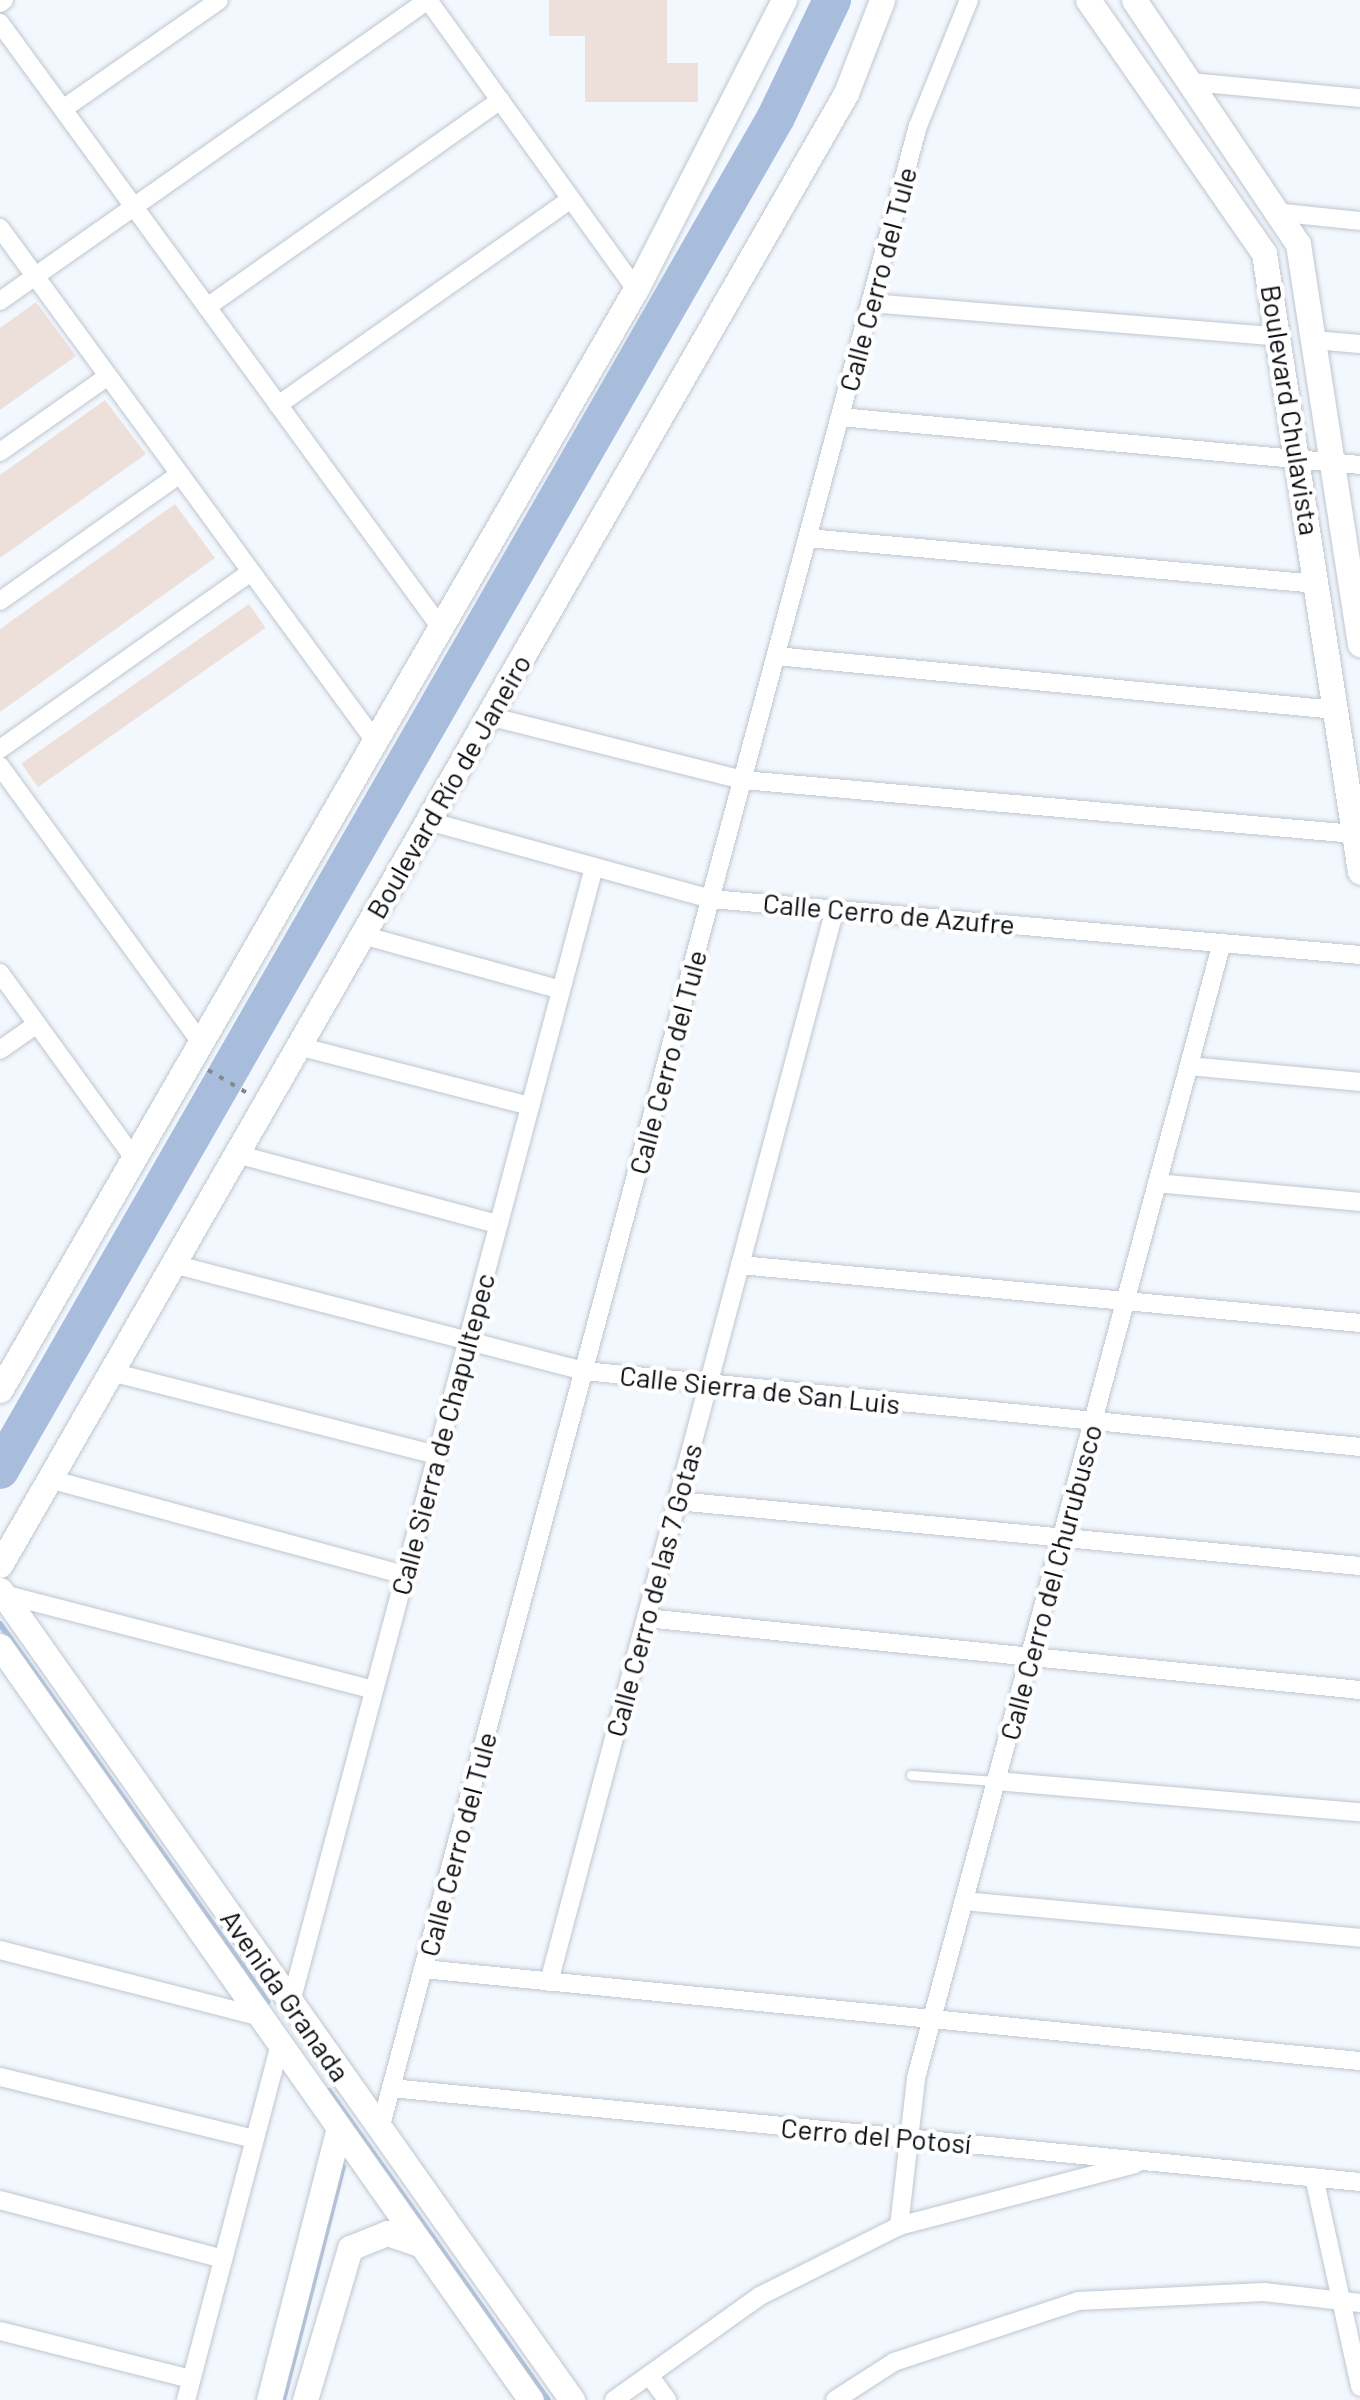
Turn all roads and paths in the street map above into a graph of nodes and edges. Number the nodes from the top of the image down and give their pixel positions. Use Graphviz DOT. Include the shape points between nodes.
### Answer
graph roads {
  1 [pos="218,0"];
  2 [pos="428,0"];
  3 [pos="784,0"];
  4 [pos="882,0"];
  5 [pos="969,0"];
  6 [pos="1088,0"];
  7 [pos="1134,0"];
  8 [pos="0,23"];
  9 [pos="1191,82"];
  10 [pos="1360,98"];
  11 [pos="500,100"];
  12 [pos="63,109"];
  13 [pos="571,199"];
  14 [pos="134,207"];
  15 [pos="1283,213"];
  16 [pos="1360,220"];
  17 [pos="0,228"];
  18 [pos="36,276"];
  19 [pos="636,290"];
  20 [pos="0,301"];
  21 [pos="870,303"];
  22 [pos="207,307"];
  23 [pos="1280,337"];
  24 [pos="1314,340"];
  25 [pos="1360,344"];
  26 [pos="108,376"];
  27 [pos="278,405"];
  28 [pos="840,417"];
  29 [pos="0,452"];
  30 [pos="1299,460"];
  31 [pos="1333,463"];
  32 [pos="1360,466"];
  33 [pos="180,474"];
  34 [pos="808,538"];
  35 [pos="251,572"];
  36 [pos="1317,584"];
  37 [pos="0,601"];
  38 [pos="440,628"];
  39 [pos="1360,644"];
  40 [pos="776,656"];
  41 [pos="1336,710"];
  42 [pos="488,716"];
  43 [pos="375,741"];
  44 [pos="0,748"];
  45 [pos="0,766"];
  46 [pos="743,780"];
  47 [pos="428,821"];
  48 [pos="1354,834"];
  49 [pos="594,866"];
  50 [pos="1360,872"];
  51 [pos="711,899"];
  52 [pos="835,909"];
  53 [pos="362,935"];
  54 [pos="1222,942"];
  55 [pos="1360,956"];
  56 [pos="0,973"];
  57 [pos="561,990"];
  58 [pos="37,1024"];
  59 [pos="298,1046"];
  60 [pos="0,1050"];
  61 [pos="196,1051"];
  62 [pos="1189,1066"];
  63 [pos="1360,1082"];
  64 [pos="265,1104"];
  65 [pos="530,1106"];
  66 [pos="236,1154"];
  67 [pos="134,1158"];
  68 [pos="1157,1183"];
  69 [pos="1360,1202"];
  70 [pos="498,1224"];
  71 [pos="173,1264"];
  72 [pos="740,1265"];
  73 [pos="1126,1301"];
  74 [pos="1360,1323"];
  75 [pos="467,1341"];
  76 [pos="111,1372"];
  77 [pos="584,1372"];
  78 [pos="708,1385"];
  79 [pos="0,1390"];
  80 [pos="1093,1421"];
  81 [pos="1360,1447"];
  82 [pos="437,1455"];
  83 [pos="49,1479"];
  84 [pos="677,1501"];
  85 [pos="1062,1538"];
  86 [pos="0,1565"];
  87 [pos="1360,1566"];
  88 [pos="405,1574"];
  89 [pos="2,1592"];
  90 [pos="646,1618"];
  91 [pos="0,1646"];
  92 [pos="1030,1657"];
  93 [pos="0,1673"];
  94 [pos="30,1688"];
  95 [pos="374,1690"];
  96 [pos="1360,1690"];
  97 [pos="911,1775"];
  98 [pos="996,1781"];
  99 [pos="1360,1812"];
  100 [pos="964,1901"];
  101 [pos="1360,1938"];
  102 [pos="0,1950"];
  103 [pos="424,1969"];
  104 [pos="549,1982"];
  105 [pos="291,2002"];
  106 [pos="261,2017"];
  107 [pos="932,2019"];
  108 [pos="280,2044"];
  109 [pos="1360,2061"];
  110 [pos="0,2077"];
  111 [pos="391,2088"];
  112 [pos="339,2128"];
  113 [pos="380,2129"];
  114 [pos="909,2138"];
  115 [pos="254,2139"];
  116 [pos="1149,2161"];
  117 [pos="1314,2177"];
  118 [pos="1360,2182"];
  119 [pos="0,2200"];
  120 [pos="899,2226"];
  121 [pos="422,2245"];
  122 [pos="223,2259"];
  123 [pos="1351,2302"];
  124 [pos="0,2331"];
  125 [pos="649,2375"];
  126 [pos="191,2380"];
  127 [pos="1360,2387"];
  128 [pos="186,2400"];
  129 [pos="269,2400"];
  130 [pos="306,2400"];
  131 [pos="531,2400"];
  132 [pos="572,2400"];
  133 [pos="614,2400"];
  134 [pos="667,2400"];
  135 [pos="836,2400"];
  1 -- 12 [label="street"];
  2 -- 11 [label="street"];
  2 -- 14 [label="street"];
  3 -- 19 [label="street"];
  4 -- 42 [label="street, Boulevard Río de Janeiro" via="846,94"];
  5 -- 21 [label="street, Calle Cerro del Tule" via="918,126"];
  6 -- 23 [label="street, Boulevard Chulavista" via="1255,235"];
  7 -- 9 [label="street, Boulevard Chulavista"];
  8 -- 12 [label="street"];
  9 -- 10 [label="street"];
  9 -- 15 [label="street, Boulevard Chulavista"];
  11 -- 13 [label="street"];
  11 -- 22 [label="street"];
  12 -- 14 [label="street"];
  13 -- 19 [label="street"];
  13 -- 27 [label="street"];
  14 -- 18 [label="street"];
  14 -- 22 [label="street"];
  15 -- 16 [label="street"];
  15 -- 24 [label="street, Boulevard Chulavista"];
  17 -- 18 [label="street"];
  18 -- 20 [label="street"];
  18 -- 26 [label="street"];
  19 -- 38 [label="street"];
  21 -- 23 [label="street"];
  21 -- 28 [label="street, Calle Cerro del Tule"];
  22 -- 27 [label="street"];
  23 -- 30 [label="street, Boulevard Chulavista"];
  24 -- 25 [label="street"];
  24 -- 31 [label="street, Boulevard Chulavista"];
  26 -- 29 [label="street"];
  26 -- 33 [label="street"];
  27 -- 38 [label="street"];
  28 -- 30 [label="street"];
  28 -- 34 [label="street, Calle Cerro del Tule"];
  30 -- 31 [label="street"];
  30 -- 36 [label="street, Boulevard Chulavista"];
  31 -- 32 [label="street"];
  31 -- 39 [label="street, Boulevard Chulavista"];
  33 -- 35 [label="street"];
  33 -- 37 [label="street"];
  34 -- 36 [label="street"];
  34 -- 40 [label="street, Calle Cerro del Tule"];
  35 -- 43 [label="street"];
  35 -- 44 [label="street"];
  36 -- 41 [label="street, Boulevard Chulavista"];
  38 -- 43 [label="street"];
  40 -- 41 [label="street"];
  40 -- 46 [label="street, Calle Cerro del Tule"];
  41 -- 48 [label="street, Boulevard Chulavista"];
  42 -- 46 [label="street"];
  42 -- 47 [label="street, Boulevard Río de Janeiro"];
  43 -- 61 [label="street"];
  45 -- 61 [label="street"];
  46 -- 48 [label="street"];
  46 -- 51 [label="street, Calle Cerro del Tule"];
  47 -- 49 [label="street, Calle Cerro de Azufre"];
  47 -- 53 [label="street, Boulevard Río de Janeiro"];
  48 -- 50 [label="street, Boulevard Chulavista"];
  49 -- 51 [label="street, Calle Cerro de Azufre"];
  49 -- 57 [label="street, Calle Sierra de Chapultepec"];
  51 -- 52 [label="street, Calle Cerro de Azufre"];
  51 -- 77 [label="street, Calle Cerro del Tule"];
  52 -- 54 [label="street, Calle Cerro de Azufre"];
  52 -- 72 [label="street, Calle Cerro de las 7 Gotas"];
  53 -- 57 [label="street"];
  53 -- 59 [label="street, Boulevard Río de Janeiro"];
  54 -- 55 [label="street, Calle Cerro de Azufre"];
  54 -- 62 [label="street, Calle Cerro del Churubusco"];
  56 -- 58 [label="street"];
  57 -- 65 [label="street, Calle Sierra de Chapultepec"];
  58 -- 60 [label="street"];
  58 -- 67 [label="street"];
  59 -- 64 [label="street, Boulevard Río de Janeiro"];
  59 -- 65 [label="street"];
  61 -- 64 [label="path"];
  61 -- 67 [label="street"];
  62 -- 63 [label="street"];
  62 -- 68 [label="street, Calle Cerro del Churubusco"];
  64 -- 66 [label="street, Boulevard Río de Janeiro"];
  65 -- 70 [label="street, Calle Sierra de Chapultepec"];
  66 -- 70 [label="street"];
  66 -- 71 [label="street, Boulevard Río de Janeiro"];
  67 -- 79 [label="street"];
  68 -- 69 [label="street"];
  68 -- 73 [label="street, Calle Cerro del Churubusco"];
  70 -- 75 [label="street, Calle Sierra de Chapultepec"];
  71 -- 75 [label="street, Calle Sierra de San Luis"];
  71 -- 76 [label="street, Boulevard Río de Janeiro"];
  72 -- 73 [label="street"];
  72 -- 78 [label="street, Calle Cerro de las 7 Gotas"];
  73 -- 74 [label="street"];
  73 -- 80 [label="street, Calle Cerro del Churubusco"];
  75 -- 77 [label="street, Calle Sierra de San Luis"];
  75 -- 82 [label="street, Calle Sierra de Chapultepec"];
  76 -- 82 [label="street"];
  76 -- 83 [label="street, Boulevard Río de Janeiro"];
  77 -- 78 [label="street, Calle Sierra de San Luis"];
  77 -- 103 [label="street, Calle Cerro del Tule"];
  78 -- 80 [label="street, Calle Sierra de San Luis"];
  78 -- 84 [label="street, Calle Cerro de las 7 Gotas"];
  80 -- 81 [label="street, Calle Sierra de San Luis"];
  80 -- 85 [label="street, Calle Cerro del Churubusco"];
  82 -- 88 [label="street, Calle Sierra de Chapultepec"];
  83 -- 86 [label="street, Boulevard Río de Janeiro"];
  83 -- 88 [label="street"];
  84 -- 85 [label="street"];
  84 -- 90 [label="street, Calle Cerro de las 7 Gotas"];
  85 -- 87 [label="street"];
  85 -- 92 [label="street, Calle Cerro del Churubusco"];
  88 -- 95 [label="street, Calle Sierra de Chapultepec"];
  89 -- 95 [label="street"];
  89 -- 105 [label="street, Avenida Granada"];
  90 -- 92 [label="street"];
  90 -- 104 [label="street, Calle Cerro de las 7 Gotas"];
  91 -- 94 [label="street, Avenida Granada"];
  92 -- 96 [label="street"];
  92 -- 98 [label="street, Calle Cerro del Churubusco"];
  93 -- 94 [label="street"];
  94 -- 106 [label="street, Avenida Granada"];
  95 -- 105 [label="street, Calle Sierra de Chapultepec"];
  97 -- 98 [label="lane"];
  98 -- 99 [label="street"];
  98 -- 100 [label="street, Calle Cerro del Churubusco"];
  100 -- 101 [label="street"];
  100 -- 107 [label="street, Calle Cerro del Churubusco"];
  102 -- 106 [label="street"];
  103 -- 104 [label="street"];
  103 -- 111 [label="street, Calle Cerro del Tule"];
  104 -- 107 [label="street"];
  105 -- 108 [label="street"];
  105 -- 113 [label="street, Avenida Granada"];
  106 -- 108 [label="street, Avenida Granada"];
  107 -- 109 [label="street"];
  107 -- 114 [label="street, Calle Cerro del Churubusco"];
  108 -- 112 [label="street, Avenida Granada"];
  108 -- 115 [label="street"];
  110 -- 115 [label="street"];
  111 -- 113 [label="street, Calle Cerro del Tule"];
  111 -- 114 [label="street, Cerro del Potosí"];
  112 -- 121 [label="street, Avenida Granada"];
  112 -- 129 [label="street"];
  113 -- 132 [label="street, Avenida Granada"];
  114 -- 116 [label="street, Cerro del Potosí"];
  114 -- 120 [label="street, Calle Cerro del Churubusco"];
  115 -- 122 [label="street"];
  116 -- 117 [label="street, Cerro del Potosí"];
  116 -- 120 [label="street"];
  117 -- 118 [label="street, Cerro del Potosí"];
  117 -- 123 [label="street"];
  119 -- 122 [label="street"];
  120 -- 125 [label="street" via="760,2296"];
  121 -- 130 [label="street" via="387,2233 350,2248"];
  121 -- 131 [label="street, Avenida Granada"];
  122 -- 126 [label="street"];
  123 -- 127 [label="street"];
  123 -- 135 [label="street" via="1191,2292 1078,2301 894,2362"];
  124 -- 126 [label="street"];
  125 -- 133 [label="street"];
  125 -- 134 [label="street"];
  126 -- 128 [label="street"];
}
